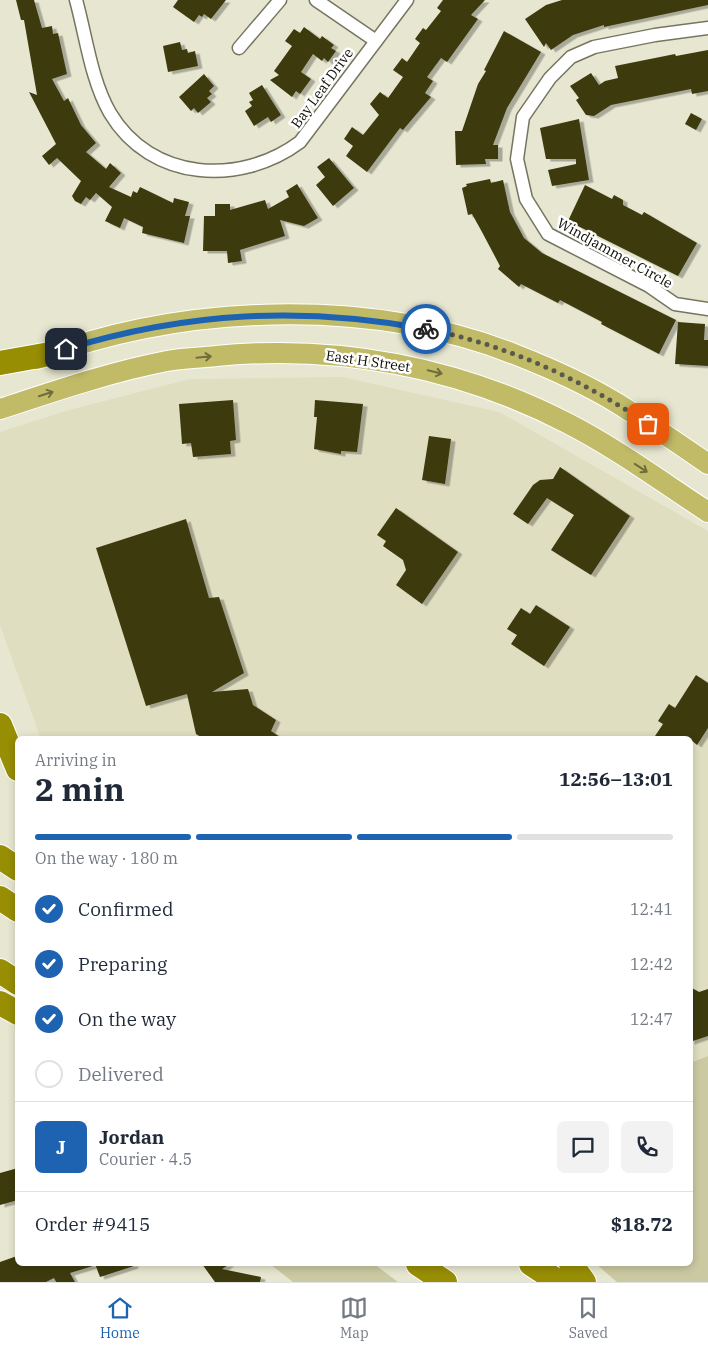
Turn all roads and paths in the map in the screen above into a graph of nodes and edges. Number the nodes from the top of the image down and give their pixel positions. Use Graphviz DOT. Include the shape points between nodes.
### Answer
graph roads {
  1 [pos="76,0"];
  2 [pos="280,0"];
  3 [pos="316,0"];
  4 [pos="407,0"];
  5 [pos="708,28"];
  6 [pos="376,41"];
  7 [pos="239,48"];
  8 [pos="708,309"];
  9 [pos="50,354"];
  10 [pos="0,363"];
  11 [pos="0,373"];
  12 [pos="0,409"];
  13 [pos="708,464"];
  14 [pos="708,512"];
  15 [pos="0,725"];
  16 [pos="15,762"];
  17 [pos="0,857"];
  18 [pos="15,867"];
  19 [pos="0,898"];
  20 [pos="15,908"];
  21 [pos="0,971"];
  22 [pos="15,981"];
  23 [pos="0,1003"];
  24 [pos="15,1010"];
  25 [pos="421,1266"];
  26 [pos="534,1266"];
  27 [pos="572,1266"];
  28 [pos="445,1282"];
  29 [pos="559,1282"];
  30 [pos="584,1282"];
  1 -- 6 [label="street, Bay Leaf Drive" via="101,93 110,113 131,138 156,156 201,171 246,169 275,159 294,147"];
  2 -- 7 [label="street"];
  3 -- 6 [label="street"];
  4 -- 6 [label="street, Bay Leaf Drive"];
  5 -- 8 [label="street, Windjammer Circle" via="594,47 571,57 550,78 523,117 517,159 526,199 548,234 649,286 675,304"];
  9 -- 10 [label="highway"];
  9 -- 11 [label="main road"];
  9 -- 13 [label="main road" via="156,326 241,316 313,315 378,321 456,335 514,354 618,404"];
  12 -- 14 [label="main road, East H Street, one-way" via="76,384 168,361 258,352 334,354 383,360 484,387 567,423"];
  15 -- 16 [label="highway"];
  17 -- 18 [label="highway"];
  19 -- 20 [label="highway"];
  21 -- 22 [label="highway"];
  23 -- 24 [label="highway"];
  25 -- 28 [label="highway"];
  26 -- 29 [label="highway"];
  27 -- 30 [label="highway"];
}
